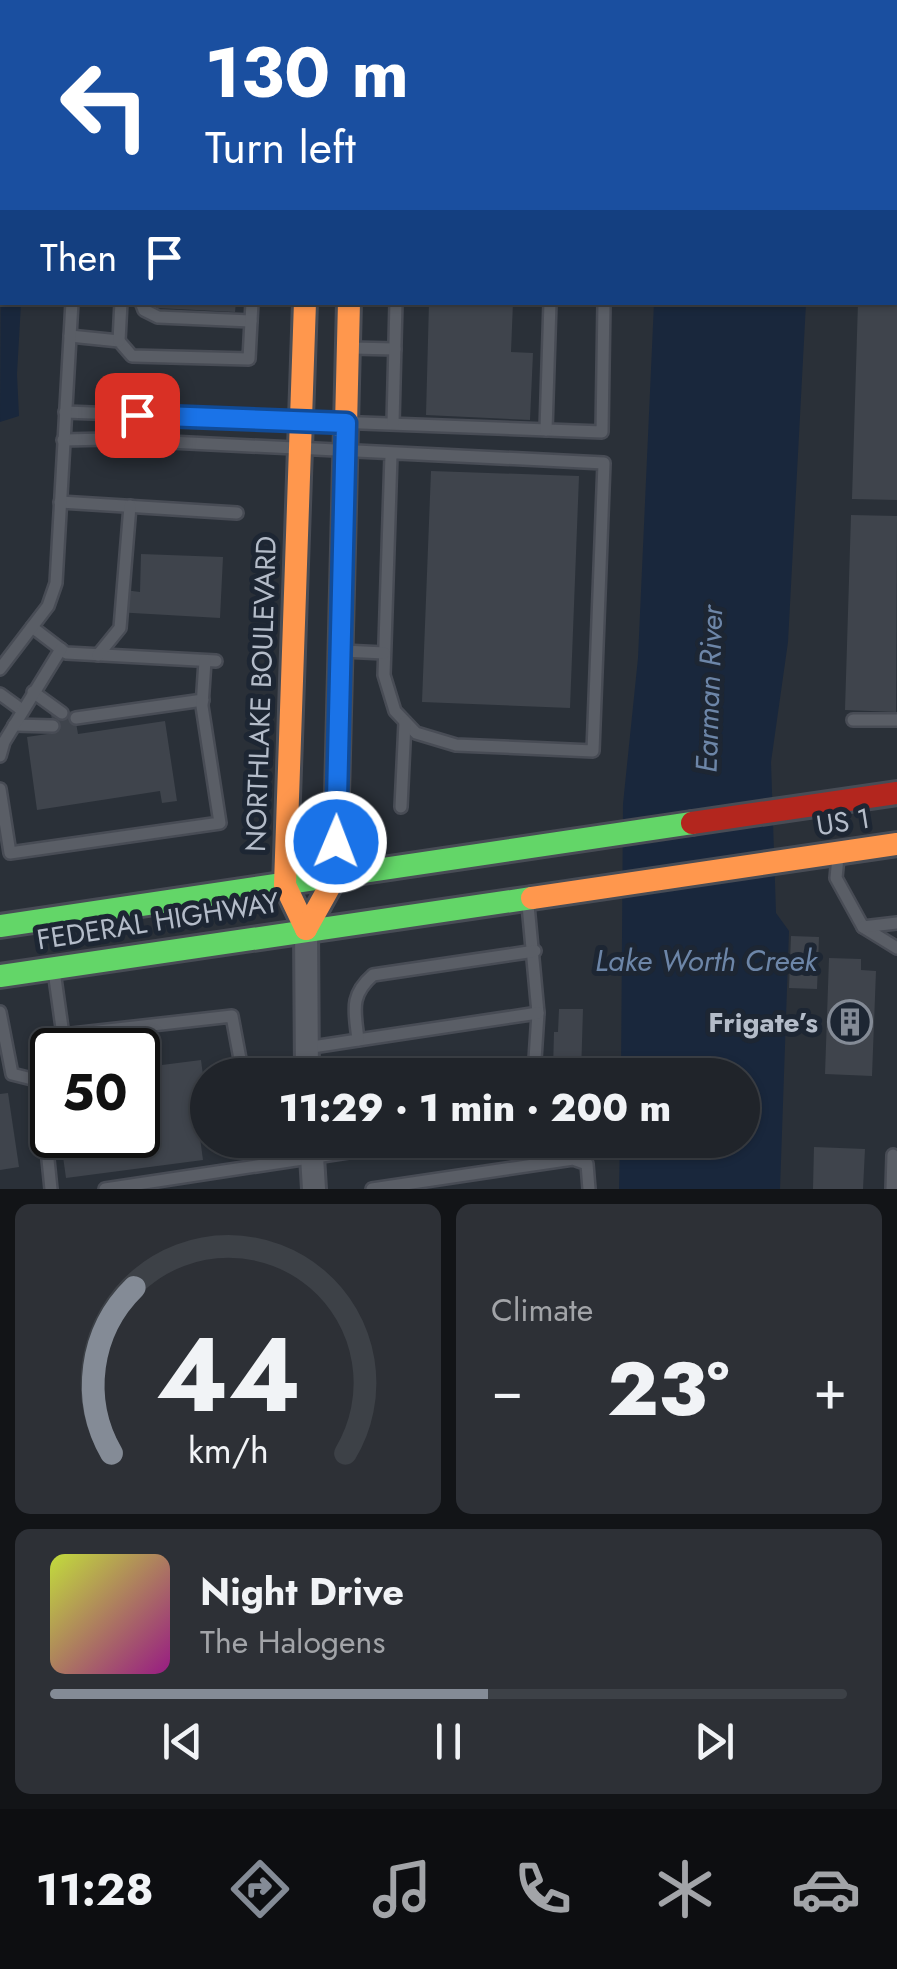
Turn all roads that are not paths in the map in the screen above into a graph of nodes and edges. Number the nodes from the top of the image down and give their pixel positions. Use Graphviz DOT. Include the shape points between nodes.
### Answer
graph roads {
  1 [pos="72,305"];
  2 [pos="121,305"];
  3 [pos="142,305"];
  4 [pos="252,305"];
  5 [pos="305,305"];
  6 [pos="349,305"];
  7 [pos="396,305"];
  8 [pos="550,305"];
  9 [pos="604,305"];
  10 [pos="251,321"];
  11 [pos="70,336"];
  12 [pos="119,341"];
  13 [pos="348,348"];
  14 [pos="394,349"];
  15 [pos="65,412"];
  16 [pos="302,423"];
  17 [pos="346,423"];
  18 [pos="393,423"];
  19 [pos="546,430"];
  20 [pos="63,440"];
  21 [pos="300,451"];
  22 [pos="346,452"];
  23 [pos="391,454"];
  24 [pos="60,502"];
  25 [pos="130,506"];
  26 [pos="236,513"];
  27 [pos="32,627"];
  28 [pos="61,648"];
  29 [pos="341,650"];
  30 [pos="384,652"];
  31 [pos="98,654"];
  32 [pos="0,669"];
  33 [pos="33,692"];
  34 [pos="0,694"];
  35 [pos="202,700"];
  36 [pos="22,710"];
  37 [pos="62,713"];
  38 [pos="76,718"];
  39 [pos="853,720"];
  40 [pos="897,720"];
  41 [pos="405,722"];
  42 [pos="14,725"];
  43 [pos="53,726"];
  44 [pos="0,756"];
  45 [pos="0,789"];
  46 [pos="897,794"];
  47 [pos="401,807"];
  48 [pos="897,844"];
  49 [pos="838,852"];
  50 [pos="335,876"];
  51 [pos="622,884"];
  52 [pos="284,885"];
  53 [pos="527,897"];
  54 [pos="897,923"];
  55 [pos="0,926"];
  56 [pos="863,926"];
  57 [pos="306,929"];
  58 [pos="897,948"];
  59 [pos="535,951"];
  60 [pos="54,967"];
  61 [pos="0,976"];
  62 [pos="0,1012"];
  63 [pos="538,1013"];
  64 [pos="62,1028"];
  65 [pos="125,1028"];
  66 [pos="358,1040"];
  67 [pos="306,1048"];
  68 [pos="239,1058"];
  69 [pos="306,1058"];
  70 [pos="535,1058"];
  71 [pos="30,1078"];
  72 [pos="893,1155"];
  73 [pos="48,1158"];
  74 [pos="265,1158"];
  75 [pos="312,1158"];
  76 [pos="51,1189"];
  77 [pos="105,1189"];
  78 [pos="314,1189"];
  79 [pos="372,1189"];
  80 [pos="590,1189"];
  81 [pos="892,1189"];
  1 -- 11 [label="lane"];
  2 -- 12 [label="lane"];
  3 -- 10 [label="lane" via="158,318"];
  4 -- 10 [label="lane"];
  5 -- 16 [label="main road, NORTHLAKE BOULEVARD"];
  6 -- 13 [label="main road"];
  7 -- 14 [label="lane"];
  8 -- 19 [label="lane"];
  9 -- 19 [label="lane" via="602,432"];
  10 -- 12 [label="lane" via="250,359 132,356"];
  11 -- 12 [label="lane"];
  11 -- 15 [label="lane"];
  13 -- 14 [label="lane"];
  13 -- 17 [label="main road"];
  14 -- 18 [label="lane"];
  15 -- 16 [label="lane"];
  15 -- 20 [label="lane"];
  16 -- 17 [label="lane"];
  16 -- 21 [label="main road, NORTHLAKE BOULEVARD"];
  17 -- 18 [label="lane"];
  17 -- 22 [label="main road"];
  18 -- 19 [label="lane"];
  20 -- 21 [label="lane"];
  20 -- 24 [label="lane"];
  21 -- 22 [label="lane"];
  21 -- 52 [label="main road, NORTHLAKE BOULEVARD"];
  22 -- 23 [label="lane"];
  22 -- 29 [label="main road"];
  23 -- 30 [label="lane"];
  23 -- 41 [label="lane" via="604,463 593,750 456,745 416,733"];
  24 -- 25 [label="lane"];
  24 -- 27 [label="lane" via="56,583"];
  25 -- 26 [label="lane"];
  25 -- 31 [label="lane" via="120,628"];
  27 -- 28 [label="lane"];
  27 -- 32 [label="lane"];
  28 -- 31 [label="lane"];
  28 -- 33 [label="lane"];
  29 -- 30 [label="lane"];
  29 -- 50 [label="main road"];
  30 -- 41 [label="lane" via="394,711"];
  31 -- 35 [label="lane" via="210,661"];
  33 -- 36 [label="lane"];
  33 -- 37 [label="lane"];
  34 -- 36 [label="lane"];
  35 -- 38 [label="lane"];
  35 -- 45 [label="lane" via="220,822 10,853"];
  36 -- 42 [label="lane"];
  39 -- 40 [label="lane"];
  41 -- 47 [label="lane"];
  42 -- 43 [label="lane"];
  42 -- 44 [label="lane"];
  46 -- 49 [label="main road" via="858,824"];
  46 -- 50 [label="main road, FEDERAL HIGHWAY / US 1"];
  48 -- 49 [label="main road, US 1 / US 1"];
  49 -- 51 [label="main road, US 1 / US 1"];
  49 -- 56 [label="lane" via="836,878"];
  50 -- 52 [label="main road, FEDERAL HIGHWAY / US 1"];
  50 -- 57 [label="main road"];
  51 -- 53 [label="main road, FEDERAL HIGHWAY / US 1"];
  52 -- 55 [label="main road, FEDERAL HIGHWAY / US 1"];
  52 -- 57 [label="main road, NORTHLAKE BOULEVARD"];
  53 -- 57 [label="main road, FEDERAL HIGHWAY / US 1"];
  53 -- 59 [label="lane"];
  54 -- 56 [label="lane"];
  56 -- 58 [label="lane"];
  57 -- 60 [label="main road, FEDERAL HIGHWAY / US 1"];
  57 -- 67 [label="street"];
  59 -- 63 [label="lane"];
  59 -- 66 [label="lane" via="373,975 355,1002"];
  60 -- 61 [label="main road, FEDERAL HIGHWAY / US 1"];
  60 -- 64 [label="lane"];
  62 -- 71 [label="lane" via="12,1074"];
  63 -- 66 [label="lane"];
  63 -- 70 [label="lane"];
  65 -- 68 [label="lane" via="232,1016"];
  66 -- 67 [label="lane"];
  67 -- 69 [label="street"];
  72 -- 81 [label="lane"];
  73 -- 76 [label="lane"];
  74 -- 77 [label="lane"];
  75 -- 78 [label="street"];
  79 -- 80 [label="lane" via="573,1159 587,1164"];
}
